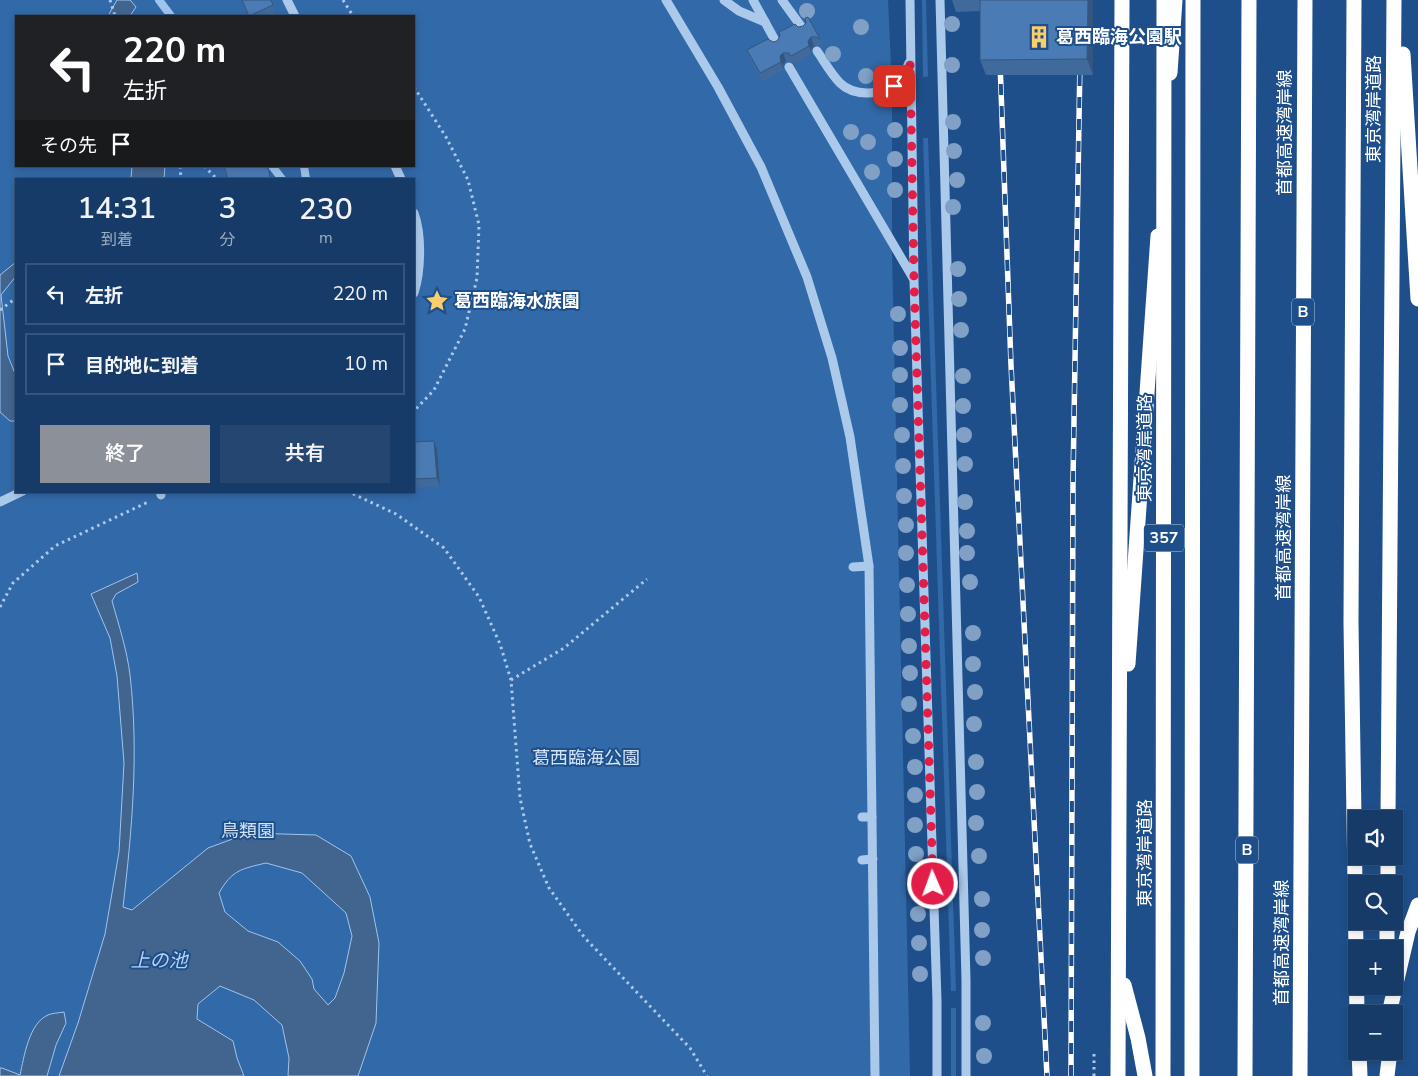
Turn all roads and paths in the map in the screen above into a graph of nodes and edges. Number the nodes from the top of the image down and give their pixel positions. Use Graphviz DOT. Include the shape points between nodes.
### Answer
graph roads {
  1 [pos="110,0"];
  2 [pos="287,0"];
  3 [pos="343,0"];
  4 [pos="666,0"];
  5 [pos="724,0"];
  6 [pos="752,0"];
  7 [pos="782,0"];
  8 [pos="910,0"];
  9 [pos="940,0"];
  10 [pos="1122,0"];
  11 [pos="1164,0"];
  12 [pos="1175,0"];
  13 [pos="1192,0"];
  14 [pos="1249,0"];
  15 [pos="1304,0"];
  16 [pos="1354,0"];
  17 [pos="1394,0"];
  18 [pos="1400,0"];
  19 [pos="114,15"];
  20 [pos="294,15"];
  21 [pos="352,15"];
  22 [pos="765,22"];
  23 [pos="802,29"];
  24 [pos="777,44"];
  25 [pos="817,51"];
  26 [pos="910,62"];
  27 [pos="789,67"];
  28 [pos="415,89"];
  29 [pos="205,167"];
  30 [pos="216,178"];
  31 [pos="415,216"];
  32 [pos="914,281"];
  33 [pos="415,290"];
  34 [pos="15,298"];
  35 [pos="1418,299"];
  36 [pos="0,310"];
  37 [pos="415,410"];
  38 [pos="19,493"];
  39 [pos="160,493"];
  40 [pos="351,493"];
  41 [pos="0,502"];
  42 [pos="869,566"];
  43 [pos="853,567"];
  44 [pos="647,579"];
  45 [pos="0,607"];
  46 [pos="510,680"];
  47 [pos="1388,810"];
  48 [pos="862,817"];
  49 [pos="872,817"];
  50 [pos="1118,820"];
  51 [pos="873,859"];
  52 [pos="862,860"];
  53 [pos="1418,905"];
  54 [pos="1119,965"];
  55 [pos="1357,1005"];
  56 [pos="1391,1005"];
  57 [pos="1094,1053"];
  58 [pos="1359,1060"];
  59 [pos="1388,1060"];
  60 [pos="707,1076"];
  61 [pos="875,1076"];
  62 [pos="937,1076"];
  63 [pos="966,1076"];
  64 [pos="1094,1076"];
  65 [pos="1118,1076"];
  66 [pos="1146,1076"];
  67 [pos="1163,1076"];
  68 [pos="1192,1076"];
  69 [pos="1246,1076"];
  70 [pos="1300,1076"];
  71 [pos="1360,1076"];
  72 [pos="1387,1076"];
  1 -- 19 [label="path"];
  2 -- 20 [label="street"];
  3 -- 21 [label="path"];
  4 -- 42 [label="street" via="762,167 807,277 832,358 850,437"];
  5 -- 22 [label="street" via="739,11"];
  6 -- 22 [label="street"];
  7 -- 23 [label="street"];
  8 -- 26 [label="street"];
  9 -- 63 [label="street"];
  10 -- 50 [label="highway"];
  11 -- 67 [label="highway, 東京湾岸道路 / 357, bridge"];
  12 -- 50 [label="highway"];
  13 -- 68 [label="highway"];
  14 -- 69 [label="highway, 首都高速湾岸線 / B"];
  15 -- 70 [label="highway, 首都高速湾岸線 / B"];
  16 -- 55 [label="highway" via="1351,623"];
  17 -- 47 [label="highway, 東京湾岸道路"];
  18 -- 35 [label="highway"];
  22 -- 24 [label="street"];
  25 -- 26 [label="street" via="840,84 874,94 894,86"];
  26 -- 32 [label="street"];
  27 -- 32 [label="street"];
  28 -- 37 [label="path" via="446,137 468,180 479,225 477,278 465,329 434,390"];
  29 -- 30 [label="path"];
  31 -- 33 [label="street" via="418,226 418,280"];
  32 -- 62 [label="street"];
  34 -- 36 [label="path"];
  38 -- 41 [label="street"];
  39 -- 45 [label="path" via="55,546 12,583"];
  40 -- 46 [label="path" via="396,514 444,548 480,597 500,644"];
  42 -- 43 [label="street"];
  42 -- 49 [label="street"];
  44 -- 46 [label="path" via="564,648"];
  46 -- 60 [label="path" via="520,798 530,844 549,888 584,937 690,1048"];
  48 -- 49 [label="street"];
  49 -- 51 [label="street"];
  50 -- 54 [label="highway"];
  51 -- 52 [label="street"];
  51 -- 61 [label="street"];
  53 -- 56 [label="highway" via="1408,932"];
  54 -- 65 [label="highway"];
  54 -- 66 [label="highway"];
  57 -- 64 [label="path"];
  58 -- 71 [label="highway"];
  59 -- 72 [label="highway"];
}
